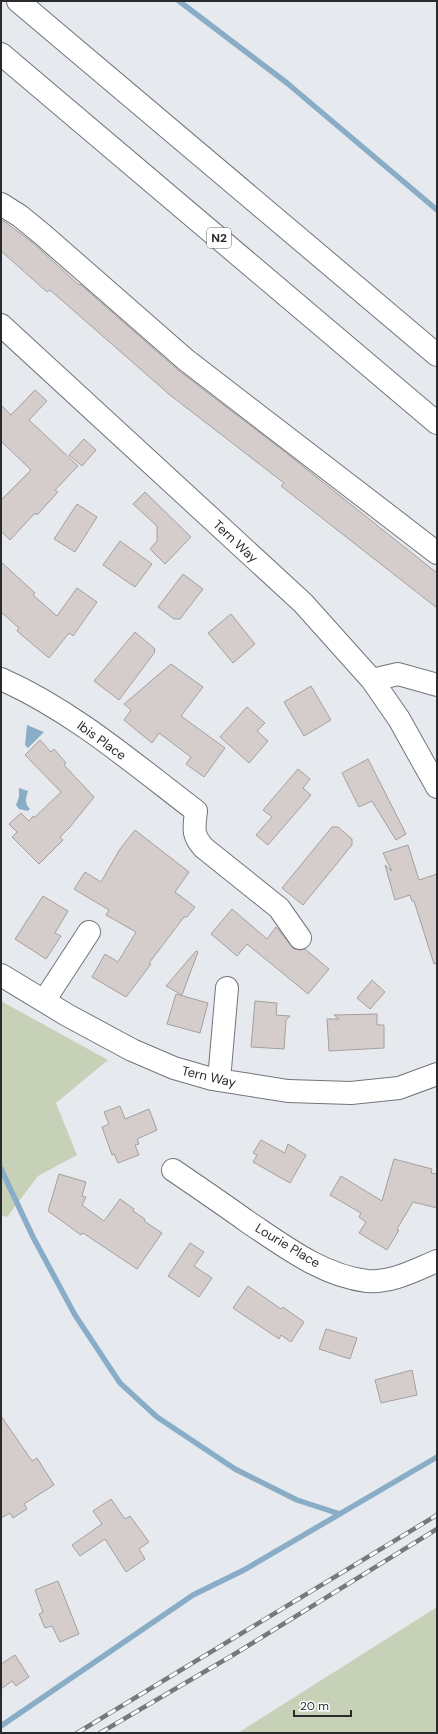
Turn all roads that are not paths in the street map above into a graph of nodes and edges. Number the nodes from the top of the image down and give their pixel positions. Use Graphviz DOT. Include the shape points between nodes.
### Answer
graph roads {
  1 [pos="18,1"];
  2 [pos="1,54"];
  3 [pos="1,204"];
  4 [pos="298,238"];
  5 [pos="1,324"];
  6 [pos="437,342"];
  7 [pos="437,355"];
  8 [pos="437,423"];
  9 [pos="437,553"];
  10 [pos="1,678"];
  11 [pos="372,680"];
  12 [pos="437,686"];
  13 [pos="437,787"];
  14 [pos="88,932"];
  15 [pos="300,938"];
  16 [pos="1,975"];
  17 [pos="227,988"];
  18 [pos="44,1001"];
  19 [pos="437,1074"];
  20 [pos="219,1080"];
  21 [pos="173,1170"];
  22 [pos="437,1261"];
  1 -- 4 [label="main road"];
  2 -- 8 [label="main road, N2"];
  3 -- 9 [label="main road" via="42,234 186,360"];
  4 -- 6 [label="main road"];
  4 -- 7 [label="main road"];
  5 -- 11 [label="main road, Tern Way" via="303,604"];
  10 -- 15 [label="main road, Ibis Place" via="57,708 99,736 196,811 196,839 279,908"];
  11 -- 12 [label="main road" via="398,674"];
  11 -- 13 [label="main road, Tern Way" via="399,719"];
  14 -- 18 [label="main road"];
  16 -- 18 [label="main road, Tern Way"];
  17 -- 20 [label="main road"];
  18 -- 20 [label="main road, Tern Way" via="132,1050 174,1068"];
  19 -- 20 [label="main road, Tern Way" via="399,1088 351,1093 288,1091"];
  21 -- 22 [label="main road, Lourie Place" via="289,1249 343,1275 368,1281 399,1277"];
}
